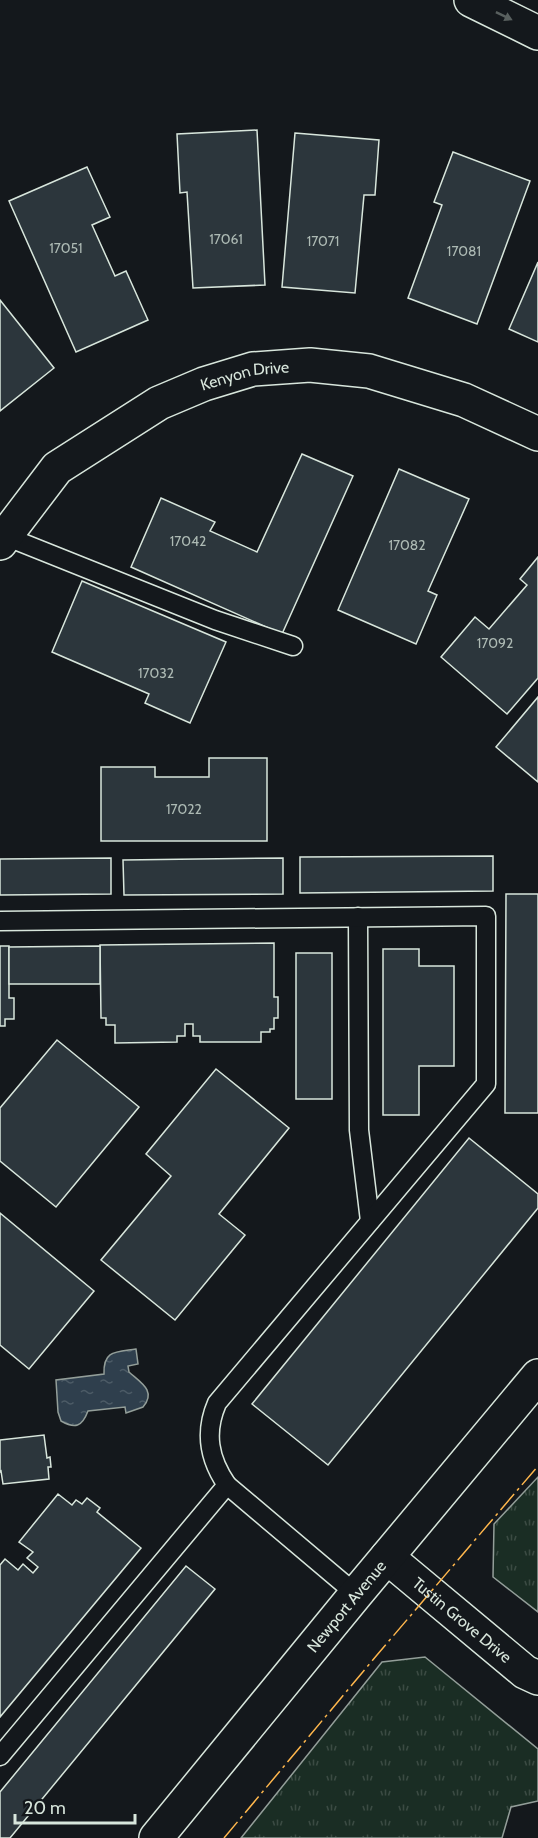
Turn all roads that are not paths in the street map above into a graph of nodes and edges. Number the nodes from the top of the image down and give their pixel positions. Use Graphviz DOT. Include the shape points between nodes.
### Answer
graph roads {
  1 [pos="471,0"];
  2 [pos="538,33"];
  3 [pos="538,434"];
  4 [pos="3,539"];
  5 [pos="293,646"];
  6 [pos="358,917"];
  7 [pos="0,921"];
  8 [pos="370,1221"];
  9 [pos="538,1376"];
  10 [pos="227,1485"];
  11 [pos="387,1557"];
  12 [pos="356,1594"];
  13 [pos="538,1678"];
  14 [pos="0,1756"];
  15 [pos="156,1838"];
  1 -- 2 [label="main road, one-way"];
  3 -- 4 [label="main road, Kenyon Drive" via="464,400 369,371 310,365 253,369 159,403 57,468"];
  4 -- 5 [label="lane"];
  6 -- 7 [label="lane"];
  6 -- 8 [label="lane" via="359,1130"];
  6 -- 8 [label="lane" via="486,916 486,1084"];
  8 -- 10 [label="lane" via="217,1403 209,1445"];
  9 -- 11 [label="main road, Newport Avenue"];
  10 -- 12 [label="lane"];
  10 -- 14 [label="lane"];
  11 -- 12 [label="main road, Newport Avenue"];
  11 -- 13 [label="main road, Tustin Grove Drive" via="525,1672"];
  12 -- 15 [label="main road, Newport Avenue"];
}
